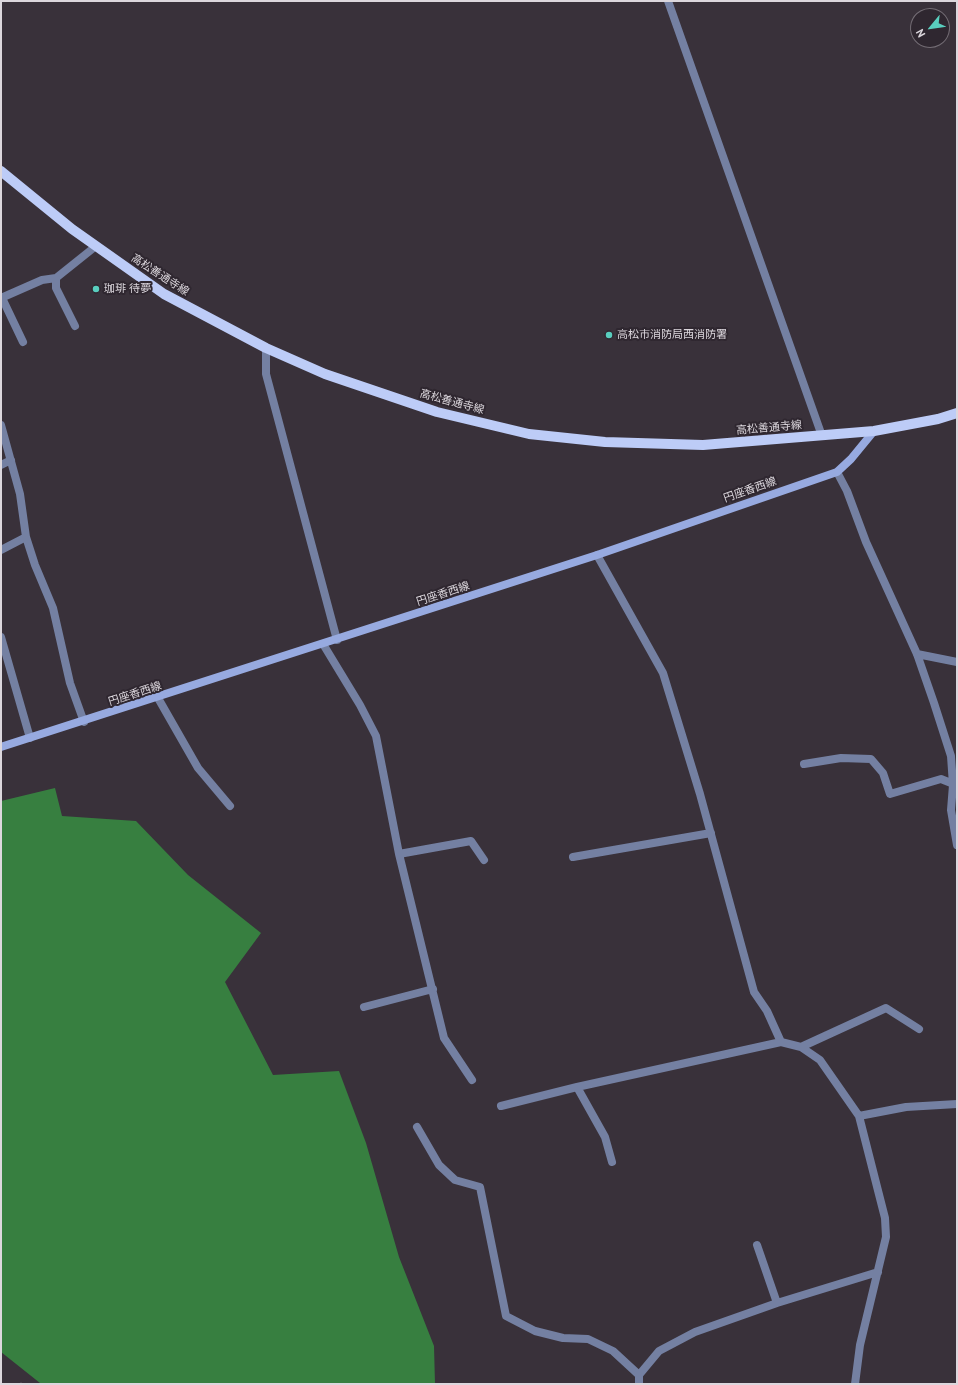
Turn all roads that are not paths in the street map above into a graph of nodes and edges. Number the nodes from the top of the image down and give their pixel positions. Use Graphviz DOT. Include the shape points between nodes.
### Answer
graph roads {
  1 [pos="668,1"];
  2 [pos="1,171"];
  3 [pos="96,246"];
  4 [pos="56,278"];
  5 [pos="1,298"];
  6 [pos="75,326"];
  7 [pos="23,342"];
  8 [pos="266,348"];
  9 [pos="957,412"];
  10 [pos="1,426"];
  11 [pos="874,431"];
  12 [pos="822,436"];
  13 [pos="11,460"];
  14 [pos="1,465"];
  15 [pos="837,472"];
  16 [pos="26,537"];
  17 [pos="1,550"];
  18 [pos="597,555"];
  19 [pos="1,637"];
  20 [pos="337,640"];
  21 [pos="323,644"];
  22 [pos="917,654"];
  23 [pos="957,662"];
  24 [pos="158,698"];
  25 [pos="84,722"];
  26 [pos="30,738"];
  27 [pos="1,747"];
  28 [pos="804,764"];
  29 [pos="955,785"];
  30 [pos="230,806"];
  31 [pos="711,833"];
  32 [pos="957,845"];
  33 [pos="398,854"];
  34 [pos="573,857"];
  35 [pos="484,860"];
  36 [pos="433,990"];
  37 [pos="364,1007"];
  38 [pos="919,1029"];
  39 [pos="781,1042"];
  40 [pos="801,1047"];
  41 [pos="472,1080"];
  42 [pos="577,1086"];
  43 [pos="957,1104"];
  44 [pos="501,1106"];
  45 [pos="859,1116"];
  46 [pos="417,1127"];
  47 [pos="612,1162"];
  48 [pos="757,1246"];
  49 [pos="878,1272"];
  50 [pos="777,1303"];
  51 [pos="639,1375"];
  52 [pos="639,1384"];
  53 [pos="856,1384"];
  1 -- 12 [label="street"];
  2 -- 3 [label="main road, 高松善通寺線"];
  3 -- 4 [label="street"];
  3 -- 8 [label="main road, 高松善通寺線" via="164,294"];
  4 -- 5 [label="street" via="42,280"];
  4 -- 6 [label="street" via="56,288"];
  5 -- 7 [label="street"];
  8 -- 12 [label="main road, 高松善通寺線" via="325,374 437,412 529,434 605,442 703,445"];
  8 -- 20 [label="street" via="266,374"];
  9 -- 11 [label="main road, 高松善通寺線" via="938,419"];
  10 -- 13 [label="street"];
  11 -- 12 [label="main road, 高松善通寺線"];
  11 -- 15 [label="main road, 円座香西線"];
  13 -- 14 [label="street"];
  13 -- 16 [label="street" via="20,494"];
  15 -- 18 [label="main road, 円座香西線"];
  15 -- 22 [label="street"];
  16 -- 17 [label="street"];
  16 -- 25 [label="street" via="53,608 70,683"];
  18 -- 20 [label="main road, 円座香西線"];
  18 -- 31 [label="street" via="663,673"];
  19 -- 26 [label="street"];
  20 -- 21 [label="main road, 円座香西線"];
  21 -- 24 [label="main road, 円座香西線"];
  21 -- 33 [label="street" via="376,736"];
  22 -- 23 [label="street"];
  22 -- 29 [label="street" via="951,756"];
  24 -- 25 [label="main road, 円座香西線"];
  24 -- 30 [label="street" via="198,768"];
  25 -- 26 [label="main road, 円座香西線"];
  26 -- 27 [label="main road, 円座香西線"];
  28 -- 29 [label="street" via="841,758 871,759 883,773 890,794 941,779"];
  29 -- 32 [label="street" via="951,810"];
  31 -- 34 [label="street"];
  31 -- 39 [label="street" via="754,992 767,1011"];
  33 -- 35 [label="street" via="471,841"];
  33 -- 36 [label="street"];
  36 -- 37 [label="street"];
  36 -- 41 [label="street" via="444,1038"];
  38 -- 40 [label="street" via="886,1008"];
  39 -- 40 [label="street"];
  39 -- 42 [label="street"];
  40 -- 45 [label="street" via="820,1060"];
  42 -- 44 [label="street"];
  42 -- 47 [label="street" via="605,1137"];
  43 -- 45 [label="street" via="906,1107"];
  45 -- 49 [label="street" via="885,1218 886,1237"];
  46 -- 51 [label="street" via="439,1165 454,1180 480,1187 506,1316 535,1332 563,1338 588,1339 613,1351"];
  48 -- 50 [label="street"];
  49 -- 50 [label="street"];
  49 -- 53 [label="street" via="860,1345"];
  50 -- 51 [label="street" via="696,1332 660,1351"];
  51 -- 52 [label="street"];
}
